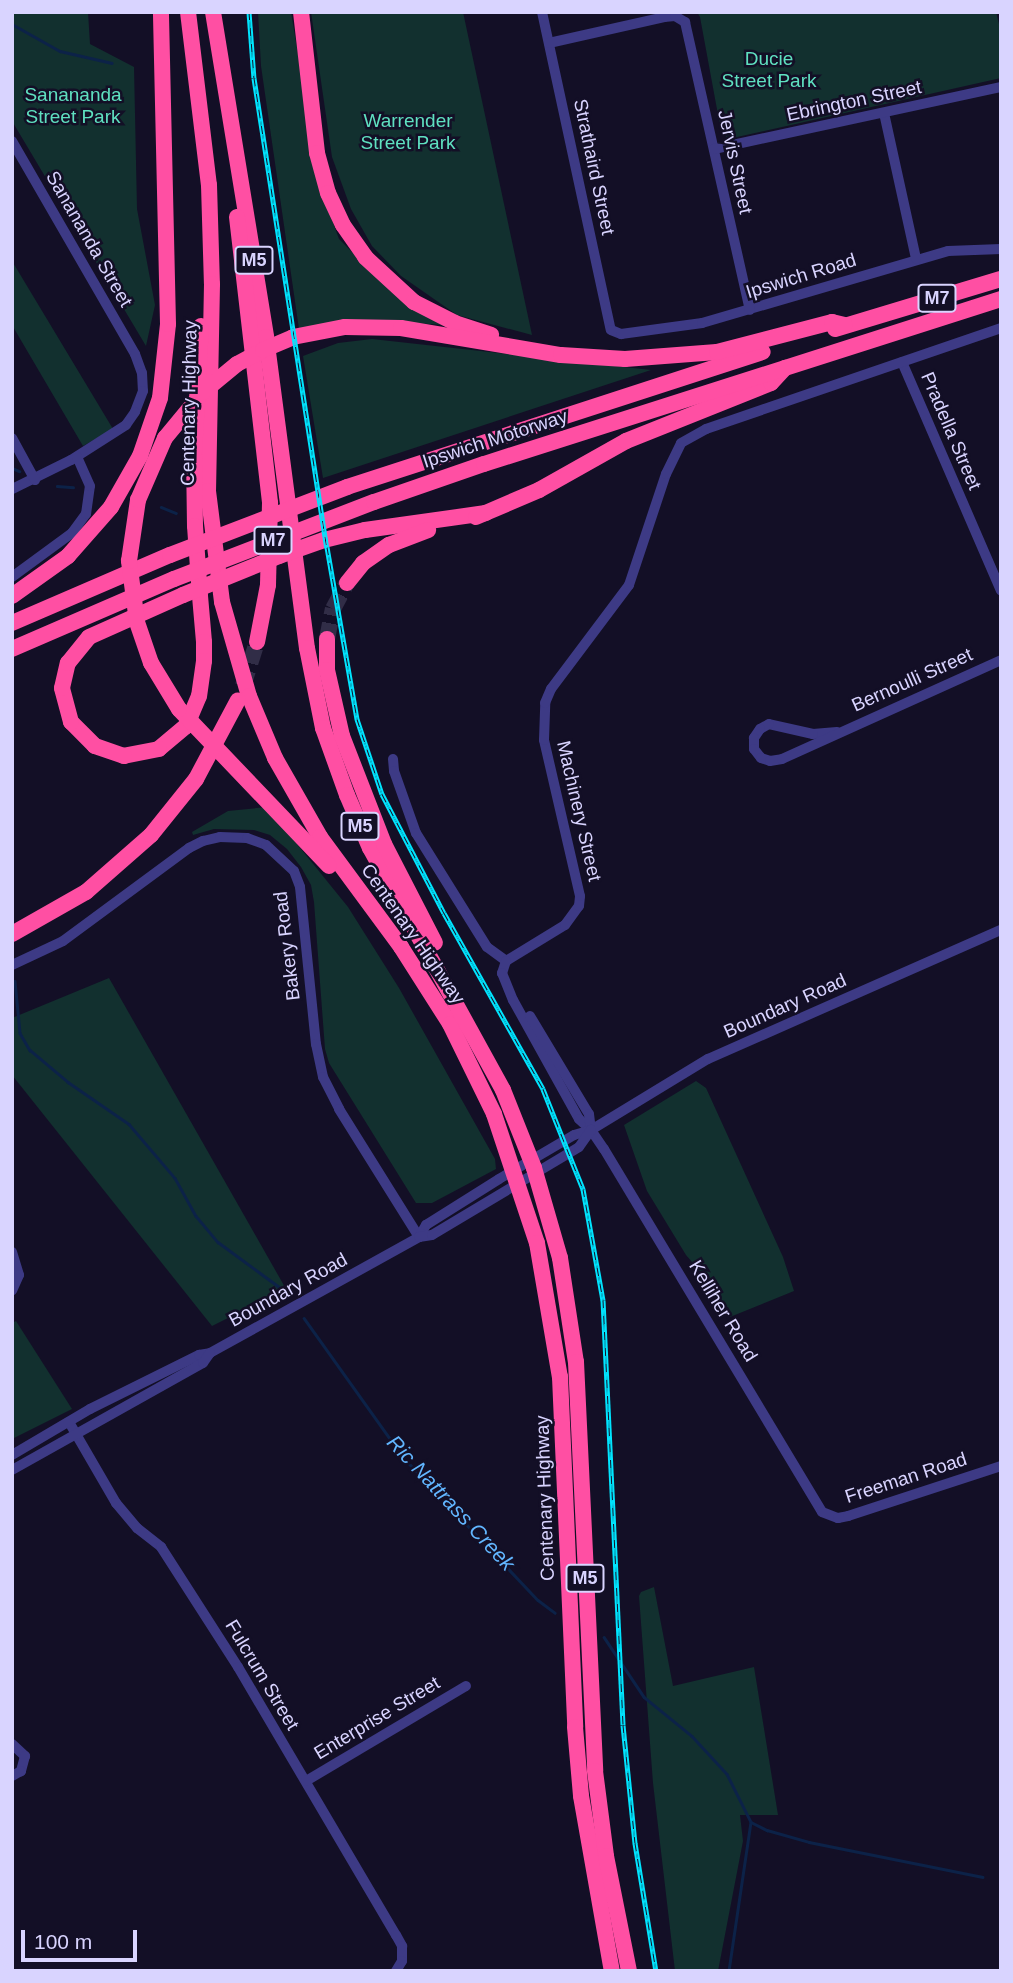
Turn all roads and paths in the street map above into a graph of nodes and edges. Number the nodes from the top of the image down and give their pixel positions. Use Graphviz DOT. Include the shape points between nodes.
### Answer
graph roads {
  1 [pos="161,12"];
  2 [pos="188,12"];
  3 [pos="213,12"];
  4 [pos="301,12"];
  5 [pos="542,12"];
  6 [pos="549,43"];
  7 [pos="1001,87"];
  8 [pos="884,113"];
  9 [pos="12,141"];
  10 [pos="714,149"];
  11 [pos="210,219"];
  12 [pos="1001,249"];
  13 [pos="916,259"];
  14 [pos="1001,279"];
  15 [pos="1001,299"];
  16 [pos="750,310"];
  17 [pos="845,325"];
  18 [pos="1001,328"];
  19 [pos="611,330"];
  20 [pos="519,348"];
  21 [pos="902,362"];
  22 [pos="787,366"];
  23 [pos="263,373"];
  24 [pos="12,438"];
  25 [pos="74,458"];
  26 [pos="34,480"];
  27 [pos="12,489"];
  28 [pos="486,513"];
  29 [pos="203,523"];
  30 [pos="12,577"];
  31 [pos="347,583"];
  32 [pos="1001,591"];
  33 [pos="12,596"];
  34 [pos="12,623"];
  35 [pos="327,639"];
  36 [pos="257,642"];
  37 [pos="12,649"];
  38 [pos="1001,660"];
  39 [pos="238,700"];
  40 [pos="837,732"];
  41 [pos="393,759"];
  42 [pos="351,881"];
  43 [pos="1001,930"];
  44 [pos="12,934"];
  45 [pos="506,961"];
  46 [pos="12,965"];
  47 [pos="492,1068"];
  48 [pos="591,1130"];
  49 [pos="419,1237"];
  50 [pos="12,1252"];
  51 [pos="12,1292"];
  52 [pos="210,1353"];
  53 [pos="69,1422"];
  54 [pos="75,1434"];
  55 [pos="12,1455"];
  56 [pos="1001,1466"];
  57 [pos="12,1470"];
  58 [pos="822,1512"];
  59 [pos="466,1686"];
  60 [pos="12,1744"];
  61 [pos="12,1776"];
  62 [pos="306,1781"];
  63 [pos="593,1874"];
  64 [pos="399,1966"];
  65 [pos="605,1971"];
  66 [pos="612,1971"];
  67 [pos="629,1971"];
  1 -- 33 [label="highway" via="168,324 160,398 140,457 111,508 68,556"];
  2 -- 11 [label="highway, Centenary Highway / M5" via="204,127"];
  3 -- 23 [label="highway, Centenary Highway / M5"];
  4 -- 20 [label="highway" via="317,153 343,225 374,266 414,302"];
  5 -- 6 [label="street, Strathaird Street"];
  6 -- 10 [label="street, Jervis Street" via="664,17 675,16 685,22"];
  6 -- 19 [label="street, Strathaird Street"];
  7 -- 8 [label="street, Ebrington Street"];
  8 -- 10 [label="street, Ebrington Street"];
  8 -- 13 [label="street"];
  9 -- 25 [label="street, Sanananda Street" via="142,373 143,391 126,425"];
  10 -- 16 [label="street, Jervis Street"];
  11 -- 29 [label="highway, Centenary Highway / M5" via="210,376"];
  11 -- 29 [label="highway" via="204,234 195,432"];
  12 -- 13 [label="street, Ipswich Road" via="948,251"];
  13 -- 16 [label="street, Ipswich Road"];
  14 -- 17 [label="highway, Ipswich Motorway / M7"];
  15 -- 22 [label="highway, Ipswich Motorway / M7"];
  16 -- 19 [label="street, Ipswich Road" via="674,328 621,334"];
  17 -- 20 [label="highway" via="832,323 747,346 669,358 597,359"];
  17 -- 34 [label="highway, Ipswich Motorway / M7" via="347,487"];
  18 -- 21 [label="street"];
  20 -- 42 [label="highway" via="401,328 360,326 293,337 248,358 203,392 165,438 141,491 130,552 131,591 151,663 179,709 332,870"];
  21 -- 32 [label="street, Pradella Street"];
  21 -- 45 [label="street, Machinery Street" via="706,429 681,443 629,585 545,703 544,740 579,906 565,925"];
  22 -- 28 [label="highway" via="771,383 626,441 533,493"];
  22 -- 37 [label="highway, Ipswich Motorway / M7" via="374,502 174,579"];
  23 -- 36 [label="highway" via="270,569"];
  23 -- 47 [label="highway, Centenary Highway / M5" via="324,728 370,848"];
  24 -- 26 [label="street"];
  25 -- 26 [label="street, Sanananda Street"];
  25 -- 30 [label="street" via="85,497 79,518 66,536"];
  26 -- 27 [label="street, Sanananda Street"];
  28 -- 29 [label="highway" via="324,540 98,631 74,652 62,688 71,722 87,740 113,754 135,755 169,744 194,710 203,677 200,596"];
  28 -- 31 [label="highway" via="399,539 363,563"];
  29 -- 42 [label="highway, Centenary Highway / M5" via="242,676 266,739 303,810"];
  35 -- 47 [label="highway" via="327,670 337,718 366,804 491,1052"];
  38 -- 40 [label="street, Bernoulli Street"];
  39 -- 44 [label="highway" via="196,779 151,835 86,892"];
  40 -- 40 [label="street, Bernoulli Street" via="782,759 761,758 754,749 754,738 769,724 805,733"];
  41 -- 45 [label="street" via="416,833 486,947"];
  42 -- 63 [label="highway, Centenary Highway / M5" via="416,970 464,1051 511,1158 537,1243 560,1377 575,1727"];
  43 -- 48 [label="street, Boundary Road" via="708,1059"];
  45 -- 48 [label="street, Kelliher Road" via="502,973 511,993 519,996 589,1114"];
  46 -- 49 [label="street, Bakery Road" via="63,941 188,848 220,837 247,838 266,845 294,871 300,887 323,1077"];
  47 -- 67 [label="highway, Centenary Highway / M5" via="537,1177 560,1258 570,1315 595,1771"];
  48 -- 49 [label="street, Boundary Road" via="574,1135 499,1179 426,1225"];
  48 -- 49 [label="street, Boundary Road" via="579,1147 432,1235"];
  48 -- 58 [label="street, Kelliher Road"];
  49 -- 52 [label="street, Boundary Road"];
  50 -- 51 [label="street" via="19,1275"];
  52 -- 53 [label="street, Boundary Road"];
  52 -- 54 [label="street, Boundary Road" via="203,1363"];
  53 -- 54 [label="street, Fulcrum Street"];
  53 -- 55 [label="street, Boundary Road"];
  54 -- 57 [label="street, Boundary Road"];
  54 -- 62 [label="street, Fulcrum Street" via="116,1503 169,1558"];
  56 -- 58 [label="street, Freeman Road" via="848,1516"];
  59 -- 62 [label="street, Enterprise Street"];
  60 -- 61 [label="street" via="25,1756 21,1771"];
  62 -- 64 [label="street, Fulcrum Street" via="402,1946"];
  63 -- 65 [label="highway" via="590,1887"];
  63 -- 66 [label="highway, Centenary Highway / M5"];
}
